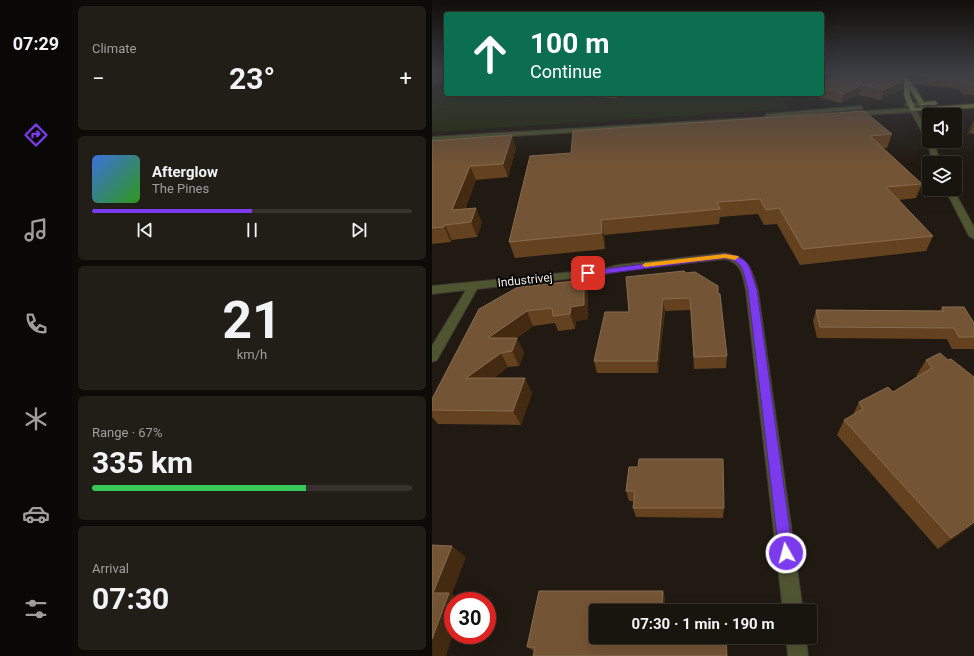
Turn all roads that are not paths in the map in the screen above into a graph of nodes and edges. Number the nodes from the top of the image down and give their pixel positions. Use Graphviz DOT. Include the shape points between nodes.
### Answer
graph roads {
  1 [pos="910,104"];
  2 [pos="921,104"];
  3 [pos="952,104"];
  4 [pos="974,106"];
  5 [pos="912,107"];
  6 [pos="923,107"];
  7 [pos="922,125"];
  8 [pos="432,139"];
  9 [pos="953,196"];
  10 [pos="974,236"];
  11 [pos="474,285"];
  12 [pos="432,290"];
  13 [pos="432,357"];
  14 [pos="792,604"];
  15 [pos="797,644"];
  16 [pos="798,656"];
  1 -- 5 [label="main road"];
  2 -- 6 [label="main road"];
  3 -- 6 [label="main road"];
  4 -- 6 [label="main road"];
  5 -- 6 [label="main road"];
  5 -- 7 [label="street"];
  5 -- 8 [label="street"];
  9 -- 10 [label="street"];
  11 -- 12 [label="street, Industrivej"];
  11 -- 13 [label="street"];
  11 -- 14 [label="street, Industrivej" via="725,256 735,257 744,263 752,290"];
  15 -- 16 [label="street"];
}
